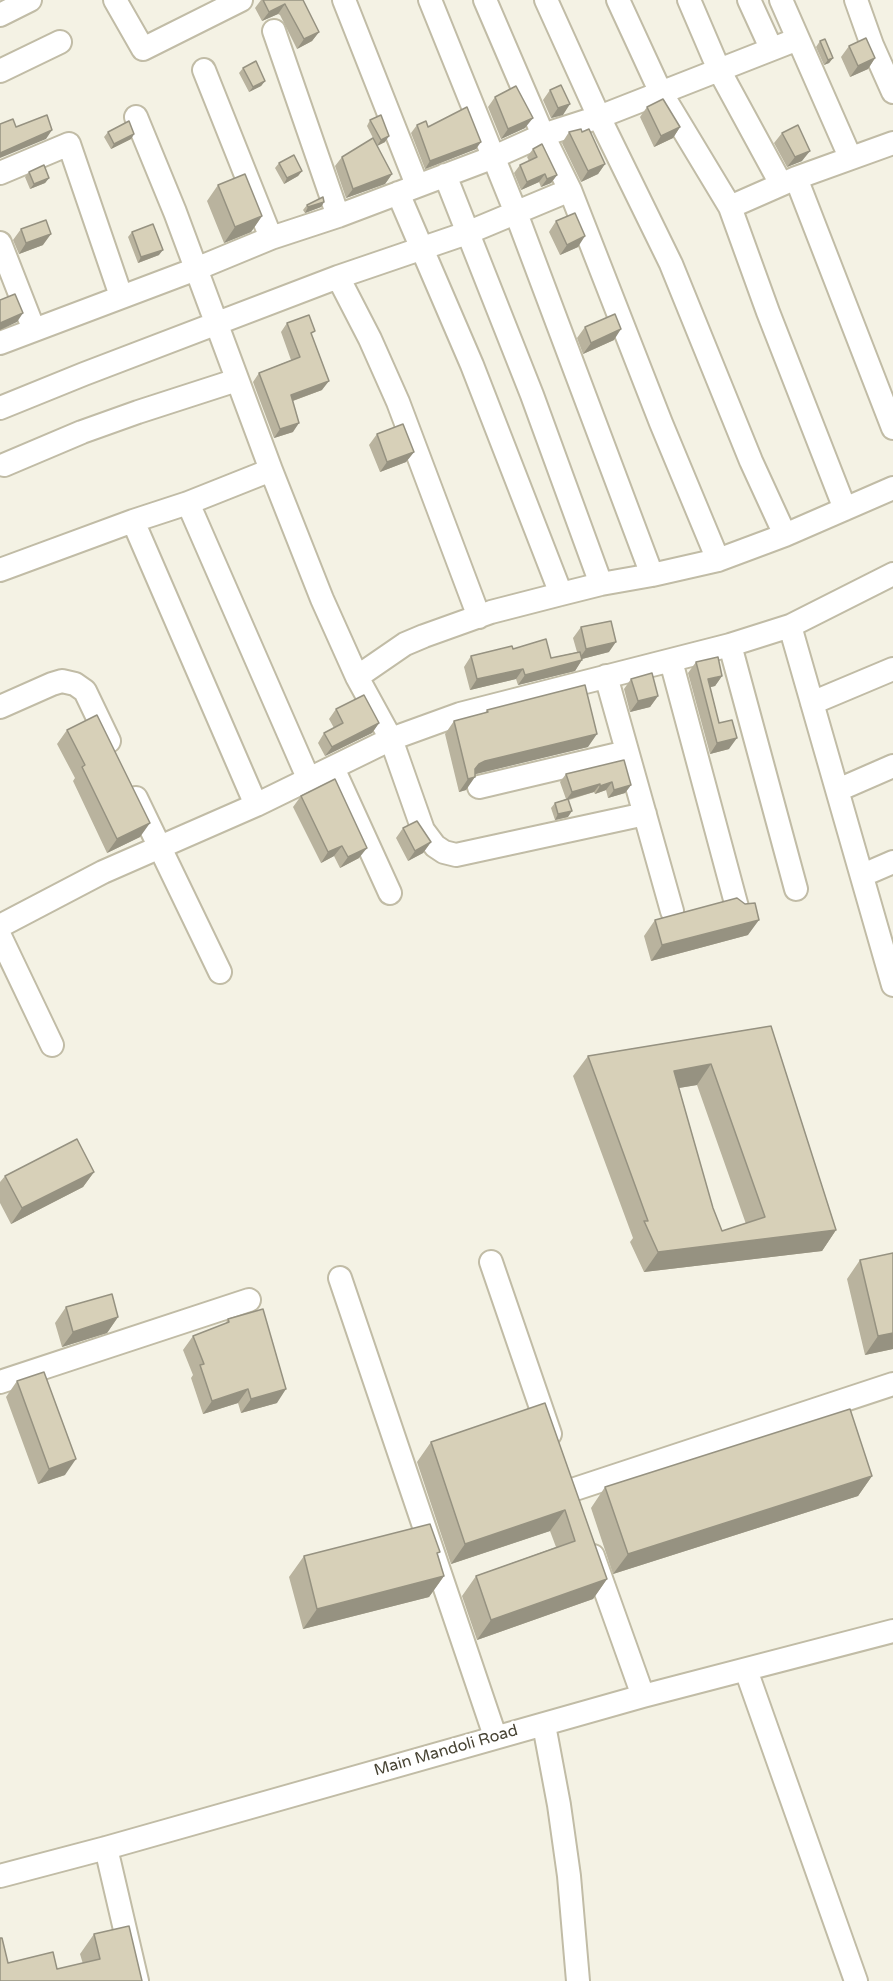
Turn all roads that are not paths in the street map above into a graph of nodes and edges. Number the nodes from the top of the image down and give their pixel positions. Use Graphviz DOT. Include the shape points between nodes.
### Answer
graph roads {
  1 [pos="30,0"];
  2 [pos="115,0"];
  3 [pos="241,0"];
  4 [pos="344,0"];
  5 [pos="430,0"];
  6 [pos="485,0"];
  7 [pos="546,0"];
  8 [pos="618,0"];
  9 [pos="688,0"];
  10 [pos="749,0"];
  11 [pos="781,0"];
  12 [pos="856,0"];
  13 [pos="0,15"];
  14 [pos="274,31"];
  15 [pos="798,39"];
  16 [pos="60,42"];
  17 [pos="771,48"];
  18 [pos="204,69"];
  19 [pos="0,70"];
  20 [pos="719,70"];
  21 [pos="660,91"];
  22 [pos="893,92"];
  23 [pos="136,117"];
  24 [pos="599,117"];
  25 [pos="543,135"];
  26 [pos="893,143"];
  27 [pos="494,157"];
  28 [pos="850,157"];
  29 [pos="0,173"];
  30 [pos="445,175"];
  31 [pos="789,181"];
  32 [pos="408,189"];
  33 [pos="570,190"];
  34 [pos="730,207"];
  35 [pos="516,213"];
  36 [pos="338,216"];
  37 [pos="467,233"];
  38 [pos="271,238"];
  39 [pos="0,243"];
  40 [pos="423,248"];
  41 [pos="196,269"];
  42 [pos="338,277"];
  43 [pos="122,296"];
  44 [pos="216,324"];
  45 [pos="34,330"];
  46 [pos="0,343"];
  47 [pos="237,380"];
  48 [pos="0,408"];
  49 [pos="893,428"];
  50 [pos="4,465"];
  51 [pos="271,470"];
  52 [pos="893,488"];
  53 [pos="188,503"];
  54 [pos="845,509"];
  55 [pos="133,521"];
  56 [pos="785,535"];
  57 [pos="718,560"];
  58 [pos="0,570"];
  59 [pos="893,574"];
  60 [pos="652,575"];
  61 [pos="602,584"];
  62 [pos="561,594"];
  63 [pos="479,617"];
  64 [pos="790,626"];
  65 [pos="730,645"];
  66 [pos="671,661"];
  67 [pos="893,669"];
  68 [pos="606,676"];
  69 [pos="357,677"];
  70 [pos="812,703"];
  71 [pos="0,707"];
  72 [pos="391,739"];
  73 [pos="627,752"];
  74 [pos="120,764"];
  75 [pos="893,766"];
  76 [pos="333,768"];
  77 [pos="309,780"];
  78 [pos="129,784"];
  79 [pos="479,787"];
  80 [pos="837,790"];
  81 [pos="256,805"];
  82 [pos="645,814"];
  83 [pos="159,847"];
  84 [pos="893,862"];
  85 [pos="863,875"];
  86 [pos="796,889"];
  87 [pos="390,893"];
  88 [pos="737,907"];
  89 [pos="672,911"];
  90 [pos="0,926"];
  91 [pos="0,936"];
  92 [pos="888,942"];
  93 [pos="220,972"];
  94 [pos="893,985"];
  95 [pos="52,1045"];
  96 [pos="491,1262"];
  97 [pos="340,1278"];
  98 [pos="249,1300"];
  99 [pos="0,1382"];
  100 [pos="893,1384"];
  101 [pos="569,1491"];
  102 [pos="577,1513"];
  103 [pos="585,1534"];
  104 [pos="893,1631"];
  105 [pos="746,1670"];
  106 [pos="643,1696"];
  107 [pos="544,1725"];
  108 [pos="495,1737"];
  109 [pos="106,1848"];
  110 [pos="0,1876"];
  111 [pos="137,1981"];
  112 [pos="578,1981"];
  113 [pos="856,1981"];
  1 -- 13 [label="street"];
  2 -- 3 [label="street" via="142,49"];
  4 -- 32 [label="street"];
  5 -- 27 [label="street"];
  6 -- 25 [label="street"];
  7 -- 24 [label="street"];
  8 -- 21 [label="street"];
  9 -- 20 [label="street"];
  10 -- 17 [label="street"];
  11 -- 15 [label="street"];
  12 -- 22 [label="street"];
  14 -- 36 [label="street"];
  15 -- 17 [label="street"];
  15 -- 28 [label="street"];
  16 -- 19 [label="street"];
  17 -- 20 [label="street"];
  18 -- 38 [label="street"];
  20 -- 21 [label="street"];
  20 -- 31 [label="street"];
  21 -- 24 [label="street"];
  21 -- 34 [label="street"];
  23 -- 41 [label="street"];
  24 -- 25 [label="street"];
  24 -- 56 [label="street" via="671,264"];
  25 -- 27 [label="street"];
  25 -- 33 [label="street"];
  26 -- 28 [label="street"];
  27 -- 30 [label="street"];
  27 -- 35 [label="street"];
  28 -- 31 [label="street"];
  29 -- 43 [label="street" via="69,144"];
  30 -- 32 [label="street"];
  30 -- 37 [label="street"];
  31 -- 34 [label="street"];
  31 -- 49 [label="street"];
  32 -- 36 [label="street"];
  32 -- 40 [label="street"];
  33 -- 35 [label="street"];
  33 -- 57 [label="street"];
  34 -- 54 [label="street"];
  35 -- 37 [label="street"];
  35 -- 60 [label="street"];
  36 -- 38 [label="street"];
  37 -- 40 [label="street"];
  37 -- 61 [label="street"];
  38 -- 41 [label="street"];
  39 -- 45 [label="street"];
  40 -- 42 [label="street"];
  40 -- 62 [label="street"];
  41 -- 43 [label="street"];
  41 -- 44 [label="street"];
  42 -- 44 [label="street"];
  42 -- 63 [label="street" via="398,402"];
  43 -- 45 [label="street"];
  44 -- 47 [label="street"];
  44 -- 48 [label="street"];
  45 -- 46 [label="street"];
  47 -- 50 [label="street" via="115,420"];
  47 -- 51 [label="street"];
  51 -- 53 [label="street"];
  51 -- 69 [label="street"];
  52 -- 54 [label="street"];
  53 -- 55 [label="street"];
  53 -- 77 [label="street"];
  54 -- 56 [label="street"];
  55 -- 58 [label="street"];
  55 -- 81 [label="street"];
  56 -- 57 [label="street"];
  57 -- 60 [label="street"];
  59 -- 64 [label="street"];
  60 -- 61 [label="street"];
  61 -- 62 [label="street"];
  62 -- 63 [label="street"];
  63 -- 69 [label="street" via="405,644"];
  64 -- 65 [label="street"];
  64 -- 70 [label="street"];
  65 -- 66 [label="street"];
  65 -- 86 [label="street"];
  66 -- 68 [label="street"];
  66 -- 88 [label="street"];
  67 -- 70 [label="street"];
  68 -- 72 [label="street" via="460,714"];
  68 -- 73 [label="street"];
  69 -- 72 [label="street"];
  70 -- 80 [label="street"];
  71 -- 74 [label="street" via="52,684 75,684 86,691"];
  72 -- 76 [label="street"];
  72 -- 82 [label="street" via="423,830 444,852 477,852"];
  73 -- 79 [label="street"];
  73 -- 82 [label="street"];
  75 -- 80 [label="street"];
  76 -- 77 [label="street"];
  76 -- 87 [label="street"];
  77 -- 81 [label="street"];
  78 -- 83 [label="street"];
  80 -- 85 [label="street"];
  81 -- 83 [label="street"];
  82 -- 89 [label="street"];
  83 -- 90 [label="street"];
  83 -- 93 [label="street"];
  84 -- 85 [label="street"];
  85 -- 92 [label="street"];
  91 -- 95 [label="street"];
  92 -- 94 [label="street"];
  96 -- 101 [label="street"];
  97 -- 108 [label="street"];
  98 -- 99 [label="street"];
  100 -- 101 [label="street"];
  101 -- 102 [label="street"];
  103 -- 106 [label="street"];
  104 -- 105 [label="street, Main Mandoli Road"];
  105 -- 106 [label="street, Main Mandoli Road"];
  105 -- 113 [label="street"];
  106 -- 107 [label="street, Main Mandoli Road"];
  107 -- 108 [label="street, Main Mandoli Road"];
  107 -- 112 [label="street" via="569,1876"];
  108 -- 109 [label="street, Main Mandoli Road"];
  109 -- 110 [label="street, Main Mandoli Road"];
  109 -- 111 [label="street"];
}
